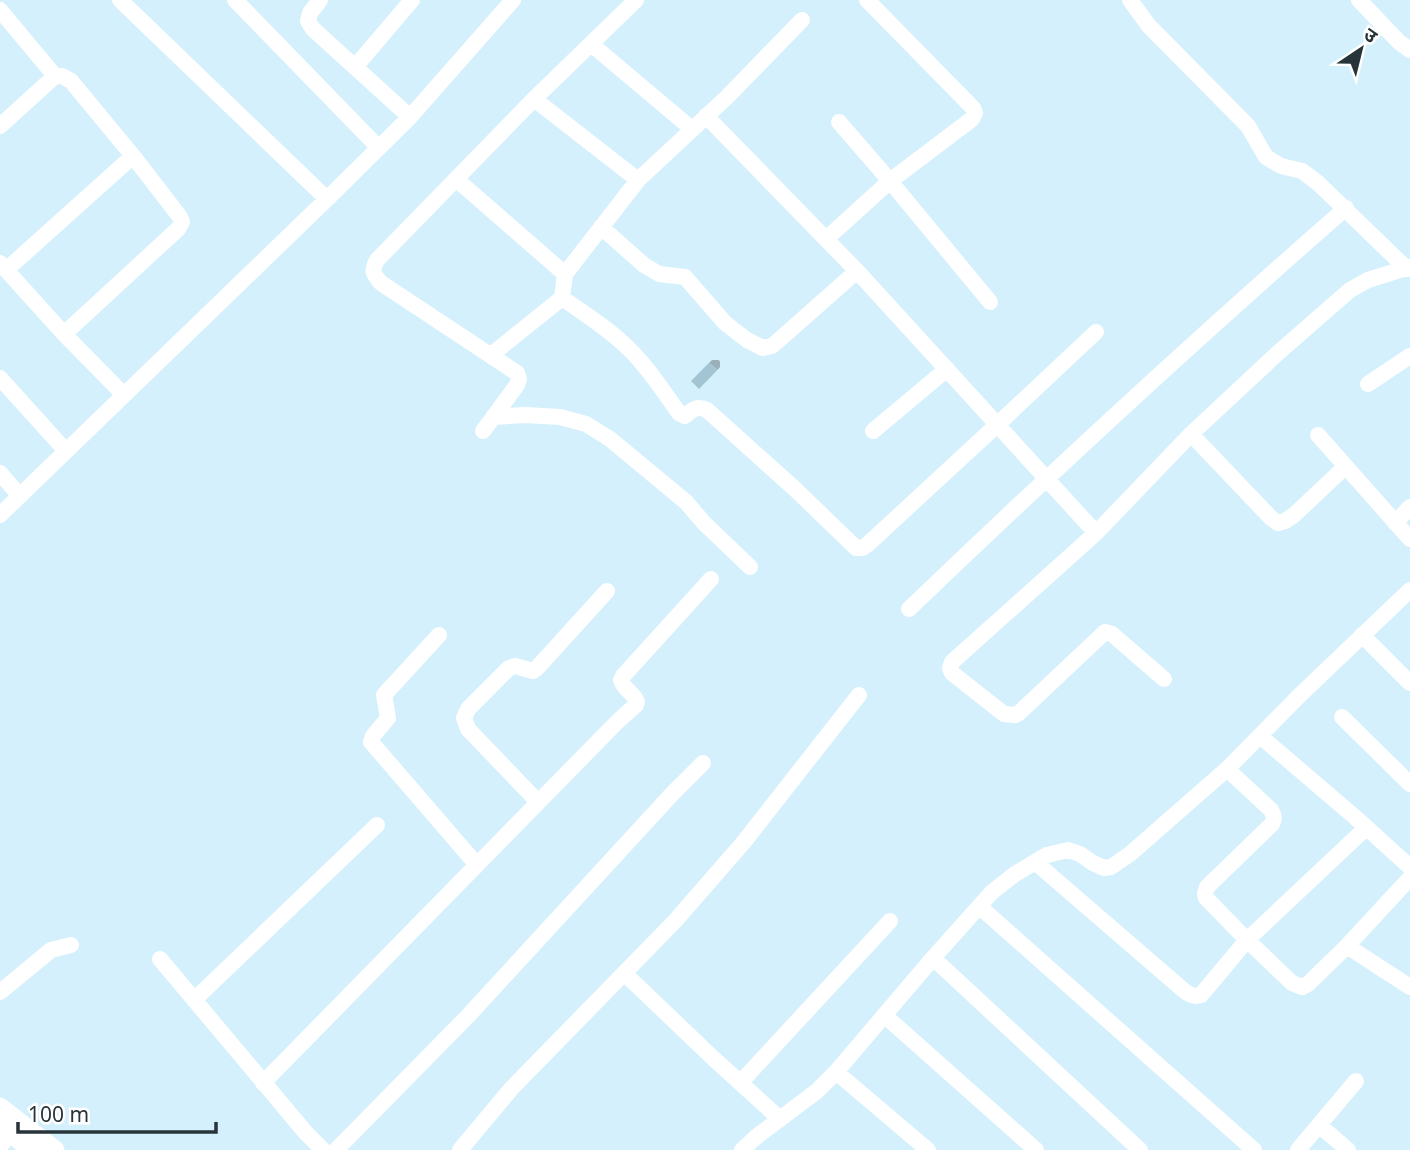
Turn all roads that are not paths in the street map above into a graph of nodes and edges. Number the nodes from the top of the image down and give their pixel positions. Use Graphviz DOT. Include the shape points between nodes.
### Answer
graph roads {
  1 [pos="120,0"];
  2 [pos="235,0"];
  3 [pos="320,0"];
  4 [pos="412,0"];
  5 [pos="513,0"];
  6 [pos="1130,0"];
  7 [pos="1359,0"];
  8 [pos="632,1"];
  9 [pos="874,3"];
  10 [pos="0,10"];
  11 [pos="802,20"];
  12 [pos="591,44"];
  13 [pos="1410,50"];
  14 [pos="355,67"];
  15 [pos="55,76"];
  16 [pos="534,99"];
  17 [pos="706,116"];
  18 [pos="410,117"];
  19 [pos="839,121"];
  20 [pos="0,126"];
  21 [pos="692,129"];
  22 [pos="379,148"];
  23 [pos="133,156"];
  24 [pos="456,179"];
  25 [pos="638,180"];
  26 [pos="890,181"];
  27 [pos="327,199"];
  28 [pos="1346,208"];
  29 [pos="601,227"];
  30 [pos="827,239"];
  31 [pos="3,266"];
  32 [pos="1408,268"];
  33 [pos="857,271"];
  34 [pos="565,274"];
  35 [pos="562,298"];
  36 [pos="990,302"];
  37 [pos="1096,332"];
  38 [pos="64,334"];
  39 [pos="491,355"];
  40 [pos="1410,356"];
  41 [pos="947,369"];
  42 [pos="0,378"];
  43 [pos="1368,384"];
  44 [pos="124,395"];
  45 [pos="494,417"];
  46 [pos="998,424"];
  47 [pos="873,430"];
  48 [pos="483,431"];
  49 [pos="1191,434"];
  50 [pos="1318,435"];
  51 [pos="66,451"];
  52 [pos="1345,467"];
  53 [pos="0,473"];
  54 [pos="1046,478"];
  55 [pos="19,495"];
  56 [pos="1410,507"];
  57 [pos="0,515"];
  58 [pos="1395,523"];
  59 [pos="1096,533"];
  60 [pos="1410,540"];
  61 [pos="750,567"];
  62 [pos="711,579"];
  63 [pos="1410,590"];
  64 [pos="607,591"];
  65 [pos="909,609"];
  66 [pos="439,635"];
  67 [pos="1362,635"];
  68 [pos="1164,679"];
  69 [pos="1410,683"];
  70 [pos="859,695"];
  71 [pos="1342,717"];
  72 [pos="1260,736"];
  73 [pos="703,763"];
  74 [pos="1227,769"];
  75 [pos="1410,784"];
  76 [pos="538,802"];
  77 [pos="377,825"];
  78 [pos="1366,828"];
  79 [pos="1035,862"];
  80 [pos="477,864"];
  81 [pos="1410,867"];
  82 [pos="1410,878"];
  83 [pos="980,907"];
  84 [pos="890,921"];
  85 [pos="1247,940"];
  86 [pos="71,945"];
  87 [pos="1347,946"];
  88 [pos="933,958"];
  89 [pos="160,959"];
  90 [pos="624,973"];
  91 [pos="1410,987"];
  92 [pos="0,992"];
  93 [pos="194,1000"];
  94 [pos="884,1015"];
  95 [pos="836,1072"];
  96 [pos="1356,1081"];
  97 [pos="263,1083"];
  98 [pos="740,1083"];
  99 [pos="0,1107"];
  100 [pos="780,1119"];
  101 [pos="1319,1125"];
  102 [pos="8,1132"];
  103 [pos="32,1150"];
  104 [pos="55,1150"];
  105 [pos="323,1150"];
  106 [pos="336,1150"];
  107 [pos="460,1150"];
  108 [pos="742,1150"];
  109 [pos="928,1150"];
  110 [pos="1036,1150"];
  111 [pos="1140,1150"];
  112 [pos="1254,1150"];
  113 [pos="1298,1150"];
  114 [pos="1348,1150"];
  1 -- 27 [label="street"];
  2 -- 22 [label="street"];
  3 -- 14 [label="street" via="308,21"];
  4 -- 14 [label="street"];
  5 -- 18 [label="street"];
  6 -- 28 [label="street" via="1149,26 1248,126 1266,158 1302,171"];
  7 -- 13 [label="street"];
  8 -- 12 [label="street"];
  9 -- 26 [label="street" via="975,113"];
  10 -- 15 [label="street"];
  11 -- 17 [label="street"];
  12 -- 16 [label="street"];
  12 -- 21 [label="street"];
  14 -- 18 [label="street"];
  15 -- 20 [label="street"];
  15 -- 23 [label="street" via="71,81"];
  16 -- 24 [label="street"];
  16 -- 25 [label="street"];
  17 -- 21 [label="street"];
  17 -- 30 [label="street"];
  18 -- 22 [label="street"];
  19 -- 26 [label="street"];
  21 -- 25 [label="street"];
  22 -- 27 [label="street"];
  23 -- 31 [label="street"];
  23 -- 38 [label="street" via="182,222"];
  24 -- 34 [label="street"];
  24 -- 39 [label="street" via="372,269 381,283"];
  25 -- 29 [label="street"];
  26 -- 30 [label="street"];
  26 -- 36 [label="street"];
  27 -- 44 [label="street"];
  28 -- 32 [label="street"];
  28 -- 54 [label="street"];
  29 -- 33 [label="street" via="659,274 685,277 725,323 762,348 772,346"];
  29 -- 34 [label="street"];
  30 -- 33 [label="street"];
  31 -- 38 [label="street"];
  32 -- 49 [label="street" via="1350,290"];
  33 -- 41 [label="street"];
  34 -- 35 [label="street"];
  35 -- 39 [label="street"];
  35 -- 46 [label="street" via="628,348 679,413 685,416 694,409 706,410 856,548 868,544"];
  37 -- 46 [label="street"];
  38 -- 44 [label="street"];
  39 -- 45 [label="street" via="519,379"];
  40 -- 43 [label="street"];
  41 -- 46 [label="street"];
  41 -- 47 [label="street"];
  42 -- 51 [label="street"];
  44 -- 51 [label="street"];
  45 -- 48 [label="street"];
  45 -- 61 [label="street" via="560,417 586,424 686,502"];
  46 -- 54 [label="street"];
  49 -- 52 [label="street" via="1278,523 1294,515"];
  49 -- 59 [label="street"];
  50 -- 52 [label="street"];
  51 -- 55 [label="street"];
  52 -- 58 [label="street"];
  53 -- 55 [label="street"];
  54 -- 59 [label="street"];
  54 -- 65 [label="street"];
  55 -- 57 [label="street"];
  56 -- 58 [label="street"];
  58 -- 60 [label="street"];
  59 -- 68 [label="street" via="952,662 952,673 1004,714 1015,715 1105,632"];
  62 -- 76 [label="street" via="623,676 622,684 636,705"];
  63 -- 67 [label="street"];
  64 -- 76 [label="street" via="537,668 509,668 468,709 464,719 468,729"];
  66 -- 80 [label="street" via="384,695 388,718 371,742"];
  67 -- 69 [label="street"];
  67 -- 72 [label="street"];
  70 -- 90 [label="street" via="743,843"];
  71 -- 75 [label="street"];
  72 -- 74 [label="street"];
  72 -- 78 [label="street"];
  73 -- 106 [label="street" via="467,1017"];
  74 -- 79 [label="street" via="1111,867 1104,868 1068,850"];
  74 -- 85 [label="street" via="1274,816 1272,824 1205,894"];
  76 -- 80 [label="street"];
  77 -- 93 [label="street"];
  78 -- 81 [label="street"];
  78 -- 85 [label="street"];
  79 -- 83 [label="street" via="992,892"];
  79 -- 85 [label="street" via="1194,996 1201,995"];
  80 -- 97 [label="street"];
  82 -- 87 [label="street"];
  83 -- 88 [label="street"];
  83 -- 112 [label="street"];
  84 -- 98 [label="street"];
  85 -- 87 [label="street" via="1292,984 1302,987"];
  86 -- 92 [label="street" via="51,950"];
  87 -- 91 [label="street"];
  88 -- 94 [label="street"];
  88 -- 111 [label="street"];
  89 -- 93 [label="street"];
  90 -- 98 [label="street"];
  90 -- 107 [label="street" via="511,1089"];
  93 -- 97 [label="street"];
  94 -- 95 [label="street"];
  94 -- 110 [label="street"];
  95 -- 100 [label="street"];
  95 -- 109 [label="street"];
  96 -- 101 [label="street"];
  97 -- 105 [label="street"];
  98 -- 100 [label="street"];
  99 -- 102 [label="main road"];
  100 -- 108 [label="street"];
  101 -- 113 [label="street"];
  101 -- 114 [label="street"];
  102 -- 103 [label="main road"];
  102 -- 104 [label="main road"];
}
